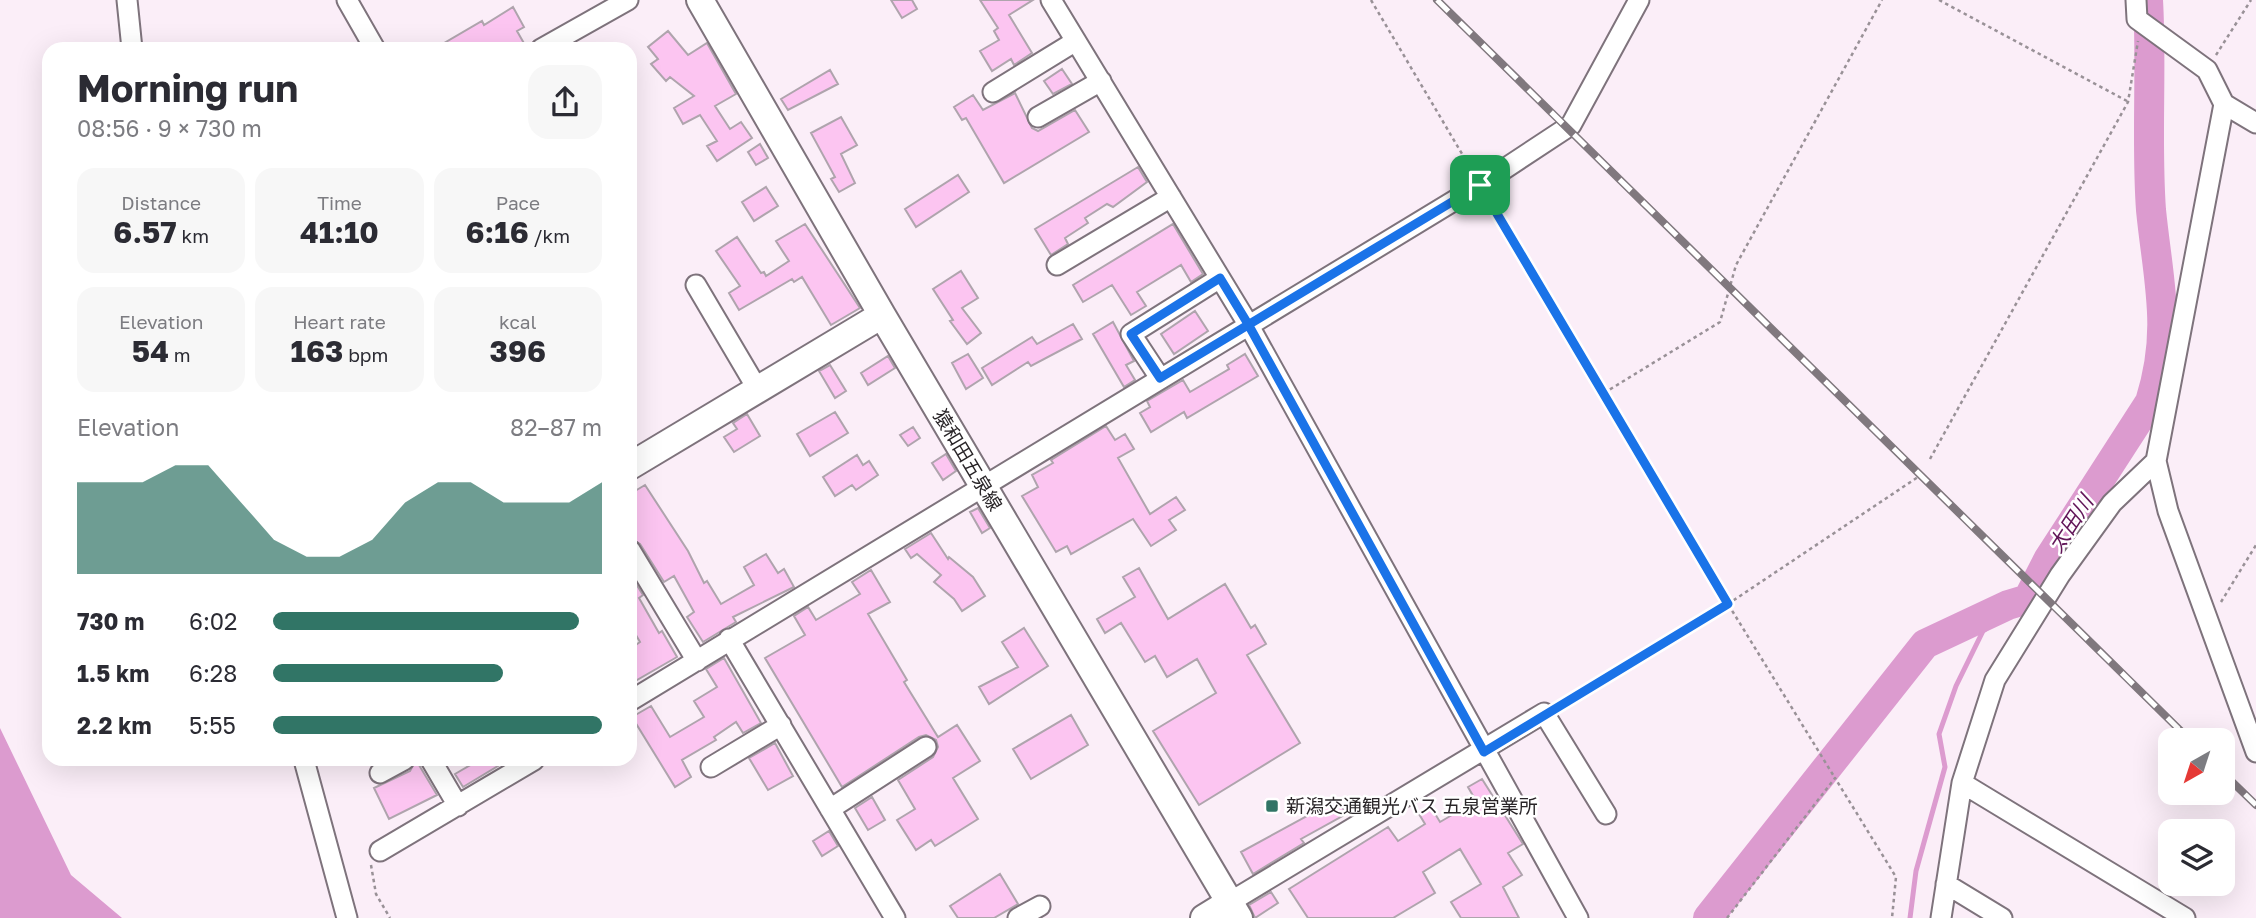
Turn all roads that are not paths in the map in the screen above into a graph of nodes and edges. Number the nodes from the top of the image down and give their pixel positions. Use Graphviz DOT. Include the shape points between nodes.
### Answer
graph roads {
  1 [pos="128,0"];
  2 [pos="347,0"];
  3 [pos="628,0"];
  4 [pos="700,0"];
  5 [pos="1051,0"];
  6 [pos="1639,0"];
  7 [pos="2136,0"];
  8 [pos="1076,41"];
  9 [pos="131,42"];
  10 [pos="372,42"];
  11 [pos="553,42"];
  12 [pos="1101,81"];
  13 [pos="993,92"];
  14 [pos="2224,104"];
  15 [pos="1038,117"];
  16 [pos="2256,124"];
  17 [pos="1171,197"];
  18 [pos="1057,265"];
  19 [pos="1220,278"];
  20 [pos="696,285"];
  21 [pos="882,315"];
  22 [pos="1248,324"];
  23 [pos="1160,378"];
  24 [pos="758,390"];
  25 [pos="2156,461"];
  26 [pos="637,462"];
  27 [pos="983,485"];
  28 [pos="637,562"];
  29 [pos="729,639"];
  30 [pos="697,661"];
  31 [pos="637,697"];
  32 [pos="781,725"];
  33 [pos="926,747"];
  34 [pos="1484,752"];
  35 [pos="2256,752"];
  36 [pos="306,766"];
  37 [pos="393,766"];
  38 [pos="435,766"];
  39 [pos="522,766"];
  40 [pos="711,768"];
  41 [pos="380,773"];
  42 [pos="1962,783"];
  43 [pos="458,806"];
  44 [pos="830,809"];
  45 [pos="1606,814"];
  46 [pos="380,851"];
  47 [pos="1946,884"];
  48 [pos="1040,906"];
  49 [pos="1235,910"];
  50 [pos="347,918"];
  51 [pos="895,918"];
  52 [pos="1018,918"];
  53 [pos="1203,918"];
  54 [pos="1578,918"];
  55 [pos="1941,918"];
  56 [pos="2002,918"];
  57 [pos="2185,918"];
  1 -- 9 [label="street"];
  2 -- 10 [label="street"];
  3 -- 11 [label="street"];
  4 -- 21 [label="main road, 猿和田五泉線"];
  5 -- 8 [label="street"];
  6 -- 22 [label="street" via="1571,125"];
  7 -- 14 [label="street" via="2137,19 2207,70"];
  8 -- 12 [label="street"];
  8 -- 13 [label="street"];
  12 -- 15 [label="street"];
  12 -- 17 [label="street"];
  14 -- 16 [label="street"];
  14 -- 25 [label="street"];
  17 -- 18 [label="street"];
  17 -- 19 [label="street"];
  19 -- 22 [label="street"];
  19 -- 23 [label="street" via="1131,334"];
  20 -- 24 [label="street"];
  21 -- 24 [label="main road"];
  21 -- 27 [label="main road, 猿和田五泉線"];
  22 -- 23 [label="street"];
  22 -- 34 [label="street"];
  23 -- 27 [label="street"];
  24 -- 26 [label="main road"];
  25 -- 35 [label="street" via="2168,511"];
  25 -- 42 [label="street" via="2112,503 1995,680"];
  27 -- 29 [label="street"];
  27 -- 49 [label="main road, 猿和田五泉線"];
  28 -- 30 [label="street"];
  29 -- 30 [label="street"];
  29 -- 32 [label="street"];
  30 -- 31 [label="street"];
  32 -- 40 [label="street"];
  32 -- 44 [label="street"];
  33 -- 44 [label="street"];
  34 -- 45 [label="street" via="1544,713"];
  34 -- 49 [label="street"];
  34 -- 54 [label="street"];
  36 -- 50 [label="street"];
  37 -- 41 [label="street"];
  38 -- 43 [label="street"];
  39 -- 43 [label="street"];
  42 -- 47 [label="street"];
  42 -- 57 [label="street"];
  43 -- 46 [label="street"];
  44 -- 51 [label="street"];
  47 -- 55 [label="street"];
  47 -- 56 [label="street"];
  48 -- 52 [label="street"];
  49 -- 53 [label="main road"];
}
